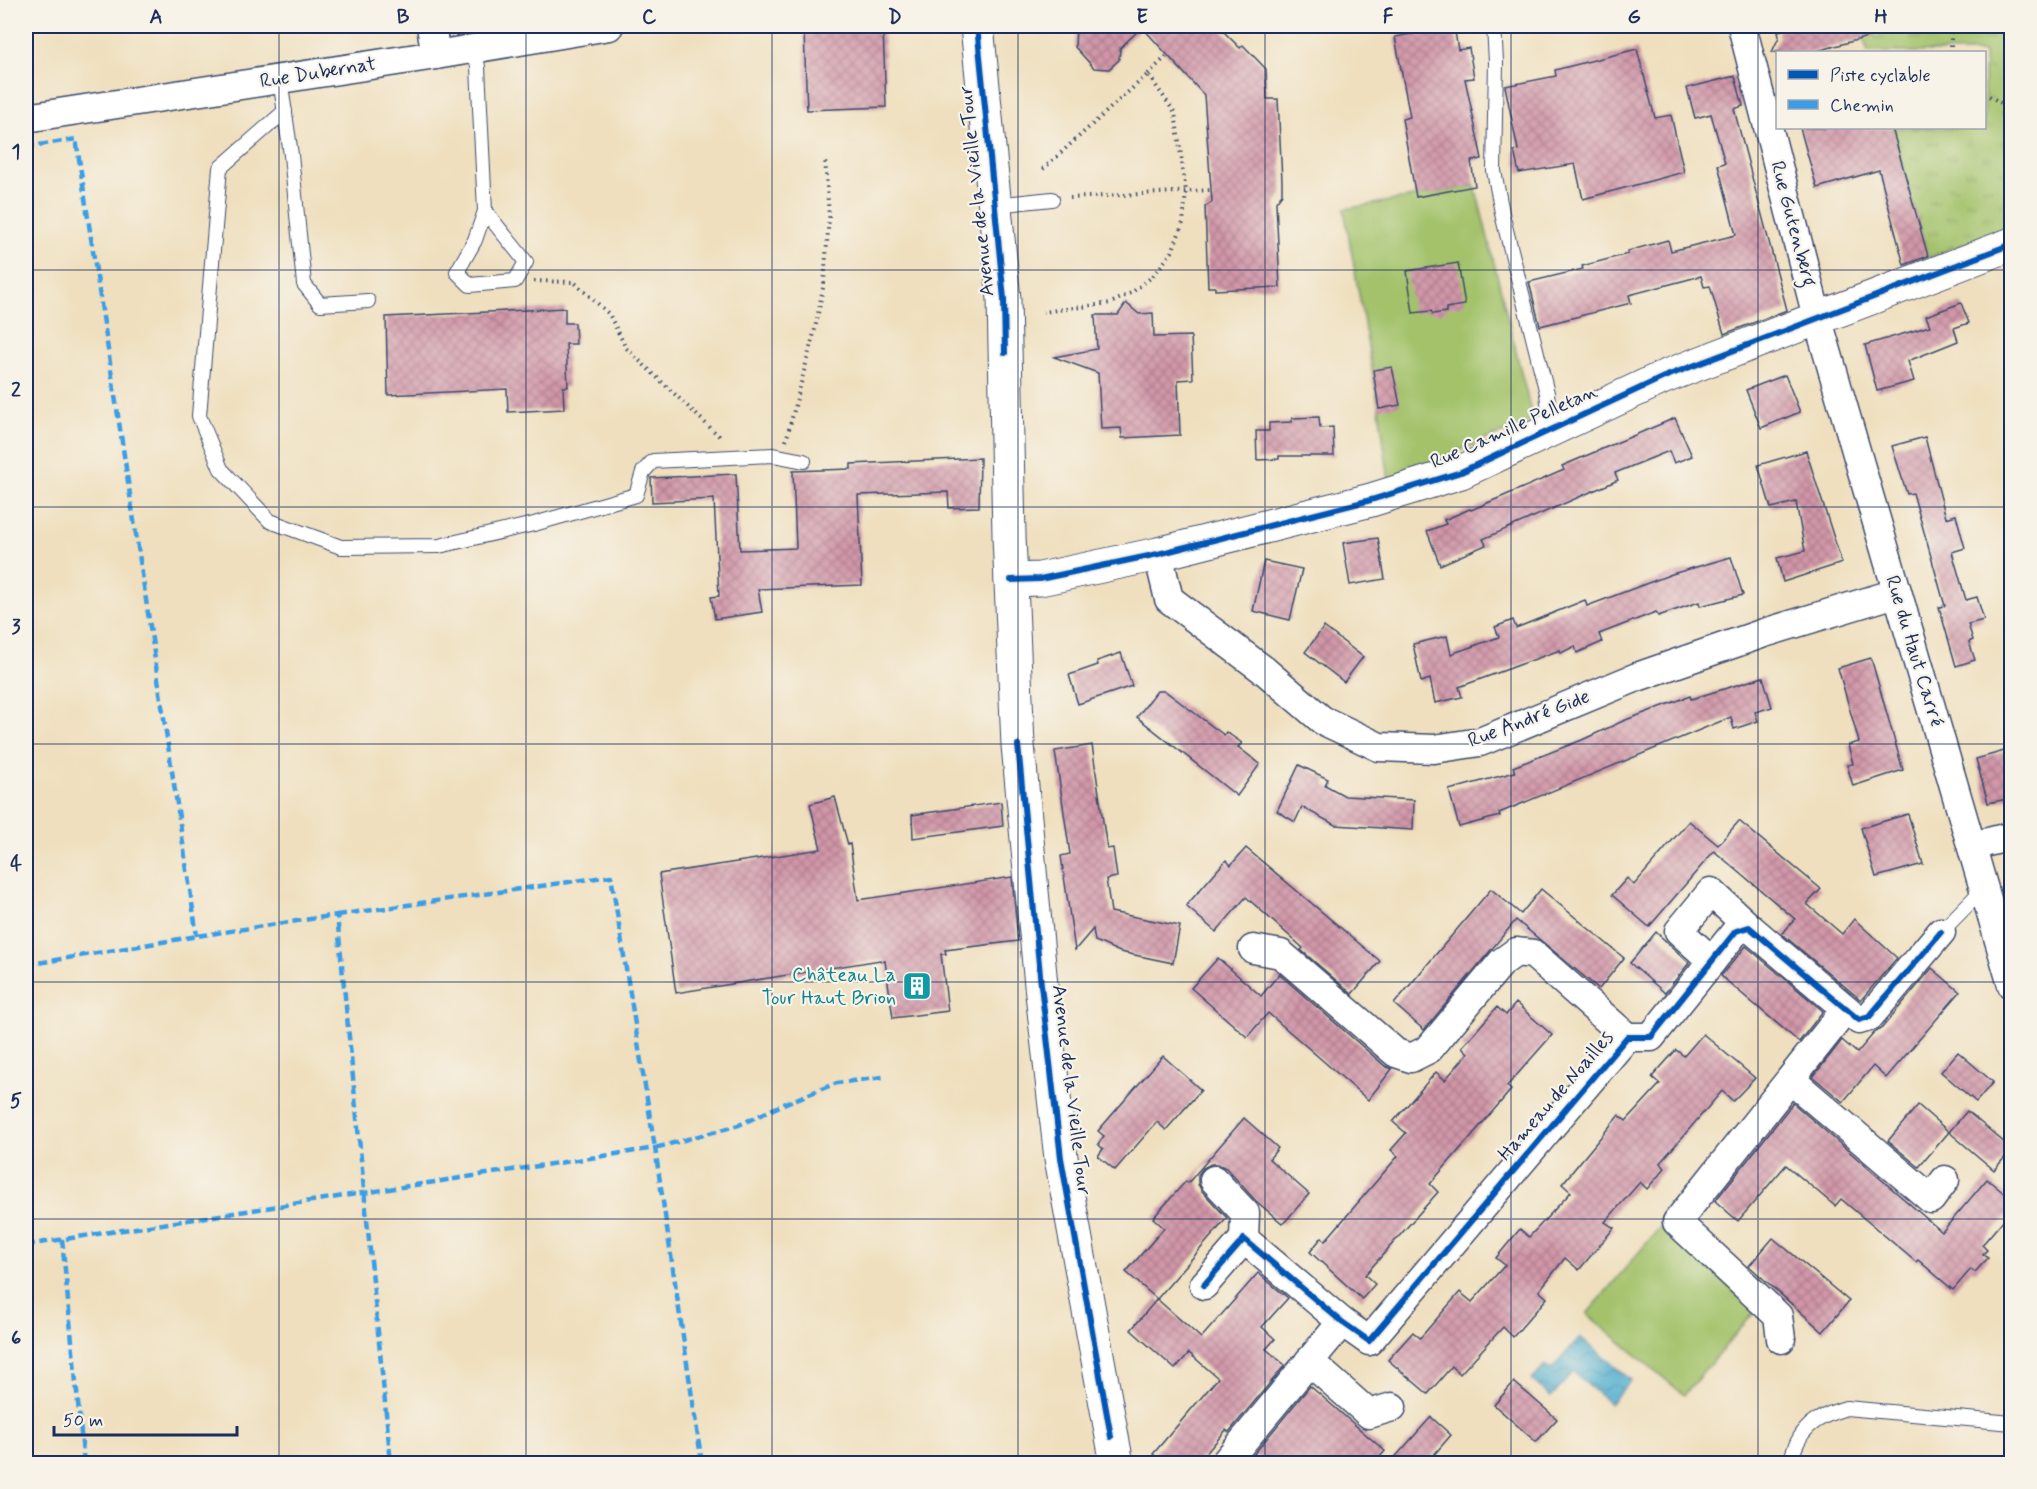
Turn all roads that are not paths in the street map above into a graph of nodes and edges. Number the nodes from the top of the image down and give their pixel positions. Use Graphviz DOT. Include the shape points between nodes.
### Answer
graph roads {
  1 [pos="431,26"];
  2 [pos="609,26"];
  3 [pos="977,26"];
  4 [pos="1494,26"];
  5 [pos="1742,26"];
  6 [pos="475,49"];
  7 [pos="436,55"];
  8 [pos="280,79"];
  9 [pos="285,111"];
  10 [pos="26,118"];
  11 [pos="1052,199"];
  12 [pos="995,205"];
  13 [pos="485,211"];
  14 [pos="2012,244"];
  15 [pos="368,301"];
  16 [pos="1817,317"];
  17 [pos="1551,430"];
  18 [pos="804,461"];
  19 [pos="1158,554"];
  20 [pos="1011,580"];
  21 [pos="1896,593"];
  22 [pos="2012,836"];
  23 [pos="1972,846"];
  24 [pos="1984,888"];
  25 [pos="1749,927"];
  26 [pos="1941,932"];
  27 [pos="1254,949"];
  28 [pos="1712,961"];
  29 [pos="2012,985"];
  30 [pos="1846,1009"];
  31 [pos="1627,1037"];
  32 [pos="1791,1080"];
  33 [pos="1214,1180"];
  34 [pos="1945,1180"];
  35 [pos="1245,1239"];
  36 [pos="1204,1285"];
  37 [pos="1342,1322"];
  38 [pos="1781,1339"];
  39 [pos="1309,1361"];
  40 [pos="1392,1407"];
  41 [pos="2012,1423"];
  42 [pos="1117,1464"];
  43 [pos="1224,1464"];
  44 [pos="1790,1464"];
  1 -- 7 [label="street"];
  2 -- 6 [label="street, Rue Dubernat"];
  3 -- 12 [label="street, Avenue de la Vieille Tour"];
  4 -- 17 [label="lane" via="1494,171 1547,393"];
  5 -- 16 [label="street, Rue Gutenberg"];
  6 -- 7 [label="street, Rue Dubernat"];
  6 -- 13 [label="lane"];
  7 -- 8 [label="street, Rue Dubernat"];
  8 -- 9 [label="lane"];
  8 -- 10 [label="street, Rue Dubernat"];
  9 -- 15 [label="lane" via="304,284 320,304"];
  9 -- 18 [label="lane" via="220,168 200,416 221,468 270,521 341,547 439,546 636,495 643,472 653,461 772,455"];
  11 -- 12 [label="lane"];
  12 -- 20 [label="street, Avenue de la Vieille Tour" via="1004,299"];
  13 -- 13 [label="lane" via="475,240 457,272 470,285 515,281 526,262"];
  14 -- 16 [label="street, Rue Camille Pelletan"];
  16 -- 17 [label="street, Rue Camille Pelletan" via="1664,377"];
  16 -- 21 [label="street, Rue du Haut Carré"];
  17 -- 19 [label="street, Rue Camille Pelletan" via="1461,472 1371,500"];
  19 -- 20 [label="street, Rue Camille Pelletan" via="1040,579"];
  19 -- 21 [label="street, Rue André Gide" via="1169,599 1265,670 1322,720 1379,747 1434,749 1480,742 1637,677"];
  20 -- 42 [label="street, Avenue de la Vieille Tour" via="1018,745 1061,1158"];
  21 -- 23 [label="street, Rue du Haut Carré"];
  22 -- 23 [label="street"];
  23 -- 24 [label="street, Rue du Haut Carré"];
  24 -- 26 [label="lane"];
  24 -- 29 [label="street, Rue du Haut Carré"];
  25 -- 28 [label="street, Hameau de Noailles" via="1736,931"];
  25 -- 28 [label="street" via="1711,892 1679,931"];
  25 -- 30 [label="street"];
  26 -- 30 [label="street" via="1869,1017 1859,1020"];
  27 -- 31 [label="street, Hameau de Noailles" via="1281,954 1396,1053 1411,1058 1429,1049 1502,962 1516,951 1533,954"];
  28 -- 31 [label="street, Hameau de Noailles" via="1651,1037"];
  30 -- 32 [label="street"];
  31 -- 37 [label="street, Hameau de Noailles" via="1369,1341"];
  32 -- 34 [label="street" via="1931,1199"];
  32 -- 38 [label="street" via="1677,1222 1778,1316"];
  33 -- 35 [label="street" via="1245,1213"];
  35 -- 36 [label="street"];
  35 -- 37 [label="street, Hameau de Noailles"];
  37 -- 39 [label="street"];
  39 -- 40 [label="street" via="1370,1414"];
  39 -- 43 [label="street"];
  41 -- 44 [label="lane" via="1846,1408 1811,1422 1794,1447"];
}
